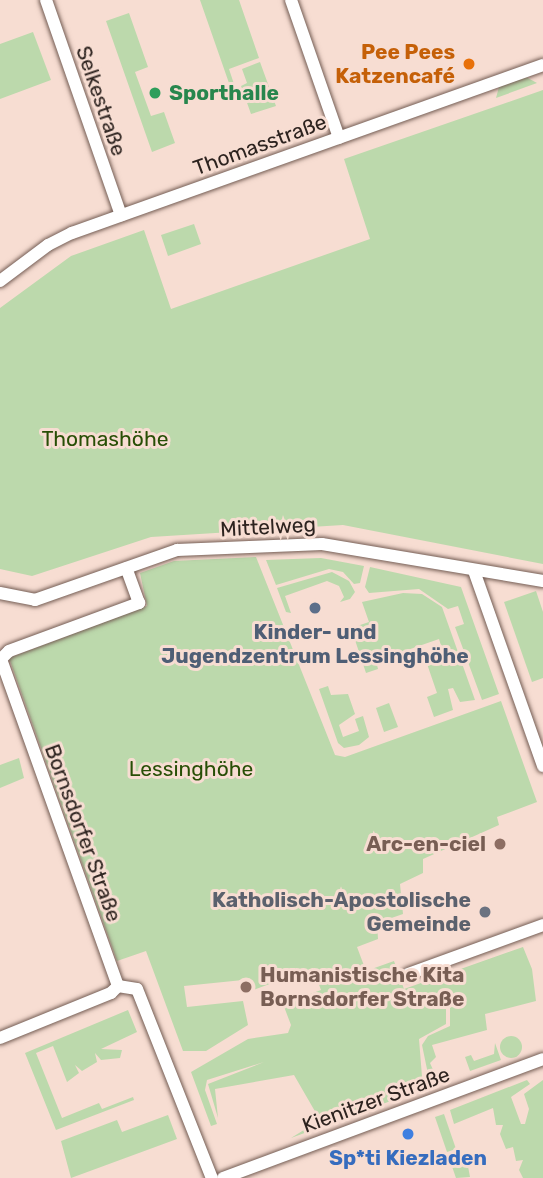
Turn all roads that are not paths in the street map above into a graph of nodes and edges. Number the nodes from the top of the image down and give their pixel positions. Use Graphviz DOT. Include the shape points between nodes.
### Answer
graph roads {
  1 [pos="46,0"];
  2 [pos="291,0"];
  3 [pos="543,65"];
  4 [pos="339,138"];
  5 [pos="121,215"];
  6 [pos="0,281"];
  7 [pos="126,568"];
  8 [pos="474,571"];
  9 [pos="543,581"];
  10 [pos="0,593"];
  11 [pos="543,766"];
  12 [pos="543,925"];
  13 [pos="408,974"];
  14 [pos="118,986"];
  15 [pos="0,1038"];
  16 [pos="543,1059"];
  17 [pos="212,1178"];
  18 [pos="223,1178"];
  1 -- 5 [label="street, Selkestraße"];
  2 -- 4 [label="street"];
  3 -- 4 [label="street, Thomasstraße"];
  4 -- 5 [label="street, Thomasstraße"];
  5 -- 6 [label="street, Thomasstraße" via="59,238"];
  7 -- 8 [label="street, Mittelweg" via="177,550 329,544"];
  7 -- 10 [label="street, Mittelweg" via="35,600"];
  7 -- 14 [label="street, Bornsdorfer Straße" via="139,603 9,651 1,659"];
  8 -- 9 [label="street, Mittelweg"];
  8 -- 11 [label="street"];
  12 -- 13 [label="street"];
  14 -- 15 [label="street" via="111,993"];
  14 -- 17 [label="street" via="136,989"];
  16 -- 18 [label="street, Kienitzer Straße"];
}
